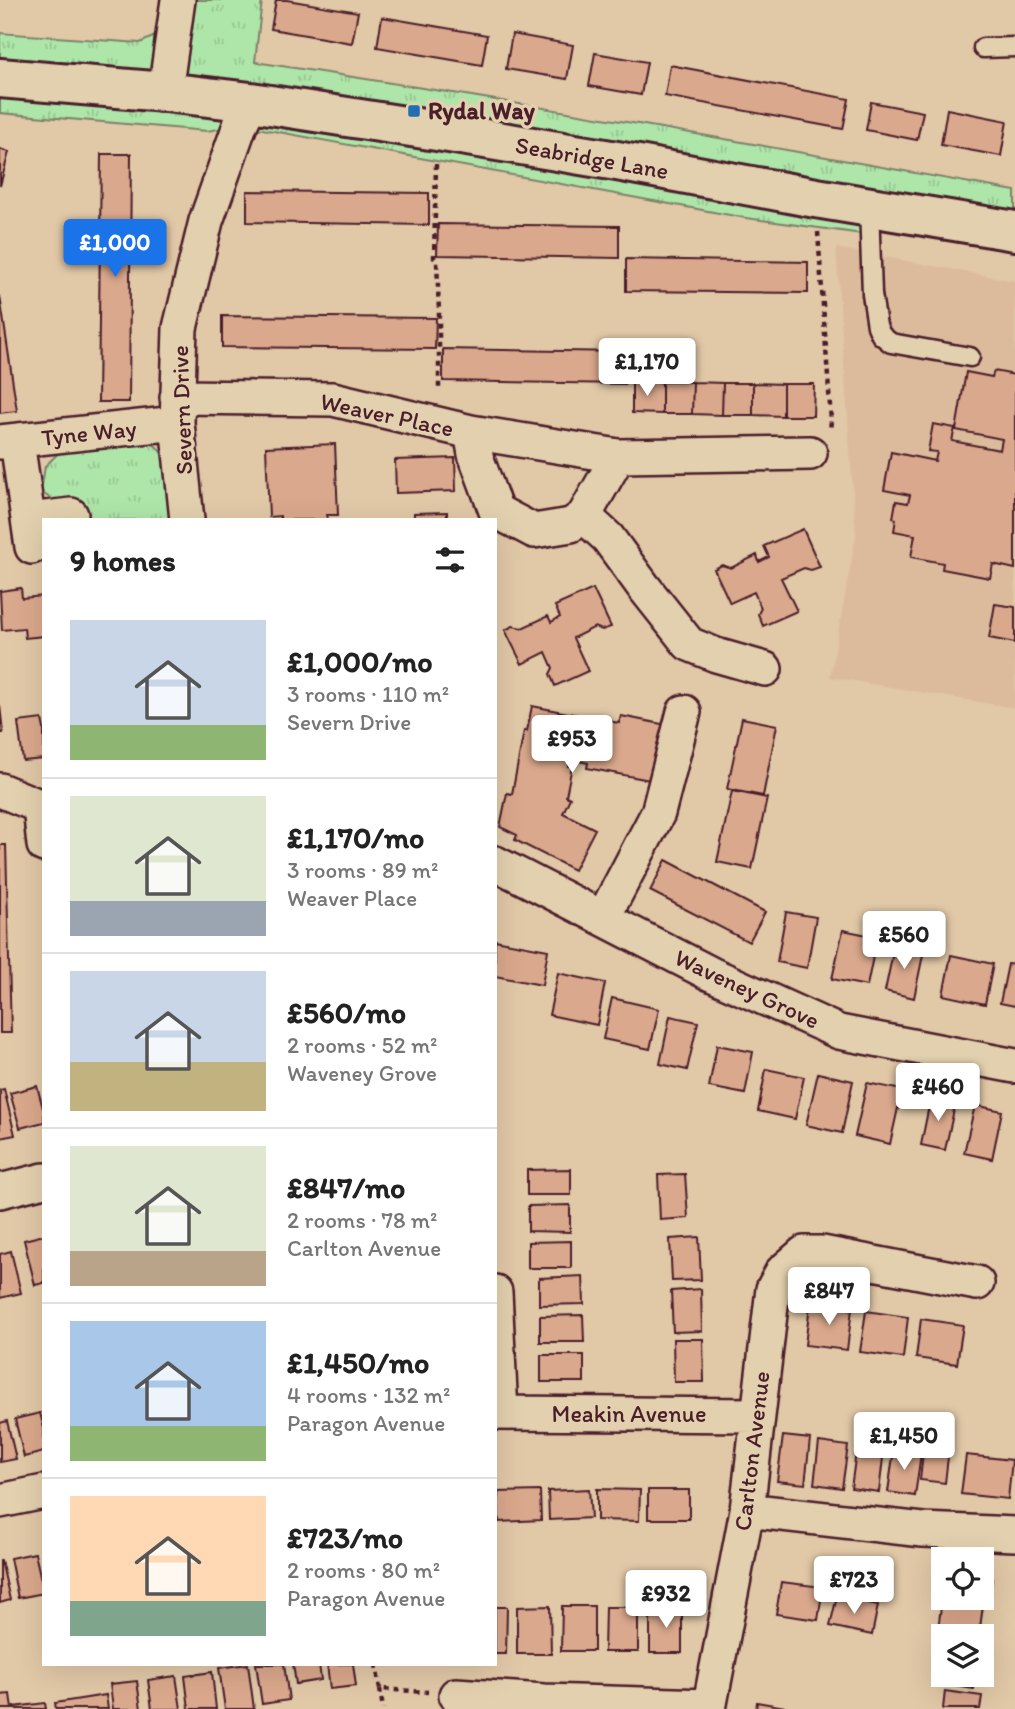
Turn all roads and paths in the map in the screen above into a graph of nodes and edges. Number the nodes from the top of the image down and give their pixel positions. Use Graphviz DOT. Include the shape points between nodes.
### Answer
graph roads {
  1 [pos="178,0"];
  2 [pos="1015,47"];
  3 [pos="983,48"];
  4 [pos="0,78"];
  5 [pos="164,92"];
  6 [pos="251,102"];
  7 [pos="437,131"];
  8 [pos="816,198"];
  9 [pos="869,206"];
  10 [pos="1015,231"];
  11 [pos="970,358"];
  12 [pos="177,410"];
  13 [pos="439,425"];
  14 [pos="471,432"];
  15 [pos="9,442"];
  16 [pos="810,453"];
  17 [pos="618,456"];
  18 [pos="71,515"];
  19 [pos="584,516"];
  20 [pos="64,518"];
  21 [pos="187,518"];
  22 [pos="42,528"];
  23 [pos="765,669"];
  24 [pos="684,712"];
  25 [pos="0,790"];
  26 [pos="42,807"];
  27 [pos="497,864"];
  28 [pos="603,918"];
  29 [pos="1015,1066"];
  30 [pos="42,1180"];
  31 [pos="0,1191"];
  32 [pos="978,1283"];
  33 [pos="497,1373"];
  34 [pos="498,1413"];
  35 [pos="757,1415"];
  36 [pos="42,1492"];
  37 [pos="0,1501"];
  38 [pos="747,1510"];
  39 [pos="1015,1534"];
  40 [pos="376,1666"];
  41 [pos="380,1689"];
  42 [pos="456,1695"];
  43 [pos="545,1705"];
  44 [pos="708,1708"];
  45 [pos="383,1709"];
  1 -- 5 [label="street"];
  2 -- 3 [label="lane"];
  4 -- 5 [label="street, Seabridge Lane"];
  5 -- 6 [label="street, Seabridge Lane"];
  6 -- 7 [label="street, Seabridge Lane"];
  6 -- 12 [label="street, Severn Drive" via="206,221 180,328"];
  7 -- 8 [label="street, Seabridge Lane"];
  7 -- 13 [label="path" via="434,258"];
  8 -- 9 [label="street, Seabridge Lane"];
  8 -- 16 [label="path" via="831,421 826,452"];
  9 -- 10 [label="street, Seabridge Lane"];
  9 -- 11 [label="lane" via="873,294 881,335 891,343"];
  12 -- 13 [label="street, Weaver Place" via="333,399"];
  12 -- 15 [label="street, Tyne Way"];
  12 -- 21 [label="street, Severn Drive"];
  13 -- 14 [label="street, Weaver Place"];
  14 -- 17 [label="street, Weaver Place"];
  14 -- 19 [label="street, Weaver Place" via="496,511 534,531 571,525"];
  15 -- 22 [label="street" via="31,533"];
  16 -- 17 [label="street, Weaver Place"];
  17 -- 19 [label="street"];
  18 -- 20 [label="street"];
  19 -- 23 [label="street" via="608,538 689,644"];
  24 -- 28 [label="street" via="658,813"];
  25 -- 26 [label="street"];
  27 -- 28 [label="street, Waveney Grove"];
  28 -- 29 [label="street, Waveney Grove" via="839,1032"];
  30 -- 31 [label="street"];
  32 -- 35 [label="street, Carlton Avenue" via="804,1253 782,1272 773,1289"];
  33 -- 34 [label="street, Meakin Avenue"];
  34 -- 35 [label="street, Meakin Avenue"];
  35 -- 38 [label="street, Carlton Avenue"];
  36 -- 37 [label="street"];
  38 -- 39 [label="street" via="923,1530"];
  38 -- 44 [label="street, Carlton Avenue"];
  40 -- 41 [label="path"];
  41 -- 42 [label="path"];
  41 -- 45 [label="path"];
  42 -- 43 [label="street"];
  43 -- 44 [label="street"];
}
